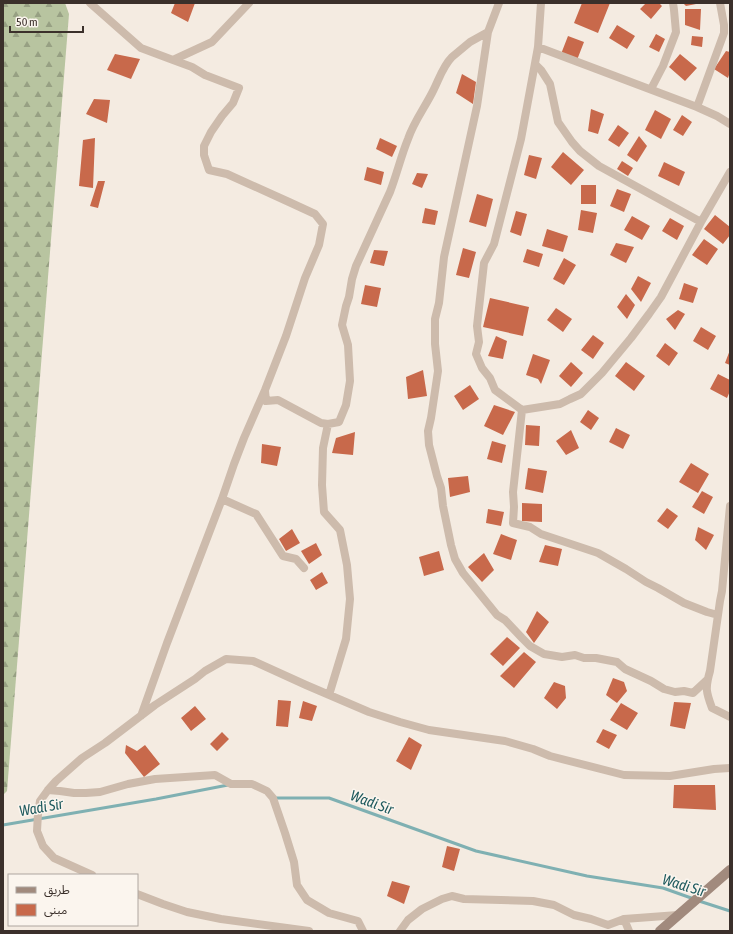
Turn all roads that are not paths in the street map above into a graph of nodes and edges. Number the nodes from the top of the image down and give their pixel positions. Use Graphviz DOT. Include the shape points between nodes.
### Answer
graph roads {
  1 [pos="90,3"];
  2 [pos="249,3"];
  3 [pos="499,3"];
  4 [pos="541,3"];
  5 [pos="673,3"];
  6 [pos="720,3"];
  7 [pos="488,32"];
  8 [pos="538,47"];
  9 [pos="173,60"];
  10 [pos="535,64"];
  11 [pos="652,89"];
  12 [pos="697,107"];
  13 [pos="730,124"];
  14 [pos="730,172"];
  15 [pos="701,222"];
  16 [pos="265,390"];
  17 [pos="522,410"];
  18 [pos="328,424"];
  19 [pos="222,499"];
  20 [pos="730,506"];
  21 [pos="304,568"];
  22 [pos="718,615"];
  23 [pos="708,680"];
  24 [pos="330,695"];
  25 [pos="141,717"];
  26 [pos="730,717"];
  27 [pos="730,768"];
  28 [pos="48,790"];
  29 [pos="730,870"];
  30 [pos="90,874"];
  31 [pos="138,894"];
  32 [pos="678,915"];
  33 [pos="624,919"];
  34 [pos="309,931"];
  35 [pos="363,931"];
  36 [pos="400,931"];
  37 [pos="629,931"];
  38 [pos="660,931"];
  1 -- 9 [label="street" via="140,48"];
  2 -- 9 [label="street" via="212,42"];
  3 -- 7 [label="street"];
  4 -- 8 [label="street"];
  5 -- 11 [label="street" via="676,32"];
  6 -- 12 [label="street" via="724,33"];
  7 -- 18 [label="street" via="470,42 452,57 408,138 395,180 352,279 342,325 348,344 350,381 346,405 339,422"];
  7 -- 23 [label="street" via="477,106 444,257 435,319 438,371 428,431 451,545 463,573 497,615 530,646 544,654 562,657 575,655 617,662 625,669 676,692 693,693"];
  8 -- 10 [label="street"];
  8 -- 11 [label="street"];
  9 -- 16 [label="street" via="239,88 234,103 222,116 204,146 209,170 227,174 290,202 315,214 322,224 319,245"];
  10 -- 15 [label="street" via="550,84 558,122 580,151 599,166"];
  10 -- 17 [label="street" via="521,139 494,244 484,263 477,326 479,342 476,354 482,368 495,390"];
  11 -- 12 [label="street"];
  12 -- 13 [label="street"];
  14 -- 15 [label="street"];
  15 -- 17 [label="street" via="657,302 602,373 576,397 560,404"];
  16 -- 18 [label="street" via="266,400 278,400 321,423"];
  16 -- 19 [label="street"];
  17 -- 22 [label="street" via="512,492 513,523 598,553 684,603"];
  18 -- 24 [label="street" via="322,485 324,512 340,530 350,599 346,639"];
  19 -- 21 [label="street" via="256,514 283,556 296,559"];
  19 -- 25 [label="street"];
  20 -- 22 [label="street"];
  22 -- 23 [label="street"];
  23 -- 26 [label="street" via="707,694 712,708"];
  24 -- 25 [label="street" via="253,661 226,659 155,705"];
  24 -- 27 [label="street" via="369,712 428,730 505,741 550,756 624,775 670,776"];
  25 -- 28 [label="street" via="82,758"];
  28 -- 30 [label="street" via="40,800 38,814 37,831 43,846 54,858"];
  28 -- 35 [label="street" via="100,792 155,779 215,775 231,784 252,784 262,788 273,798 294,862 297,885 307,900 329,913 358,921"];
  29 -- 32 [label="main road"];
  31 -- 34 [label="street" via="188,912"];
  32 -- 33 [label="street"];
  32 -- 38 [label="main road"];
  33 -- 36 [label="street" via="608,925 574,915 554,905 533,901 464,899 452,896 422,909 408,920"];
  33 -- 37 [label="street"];
}
